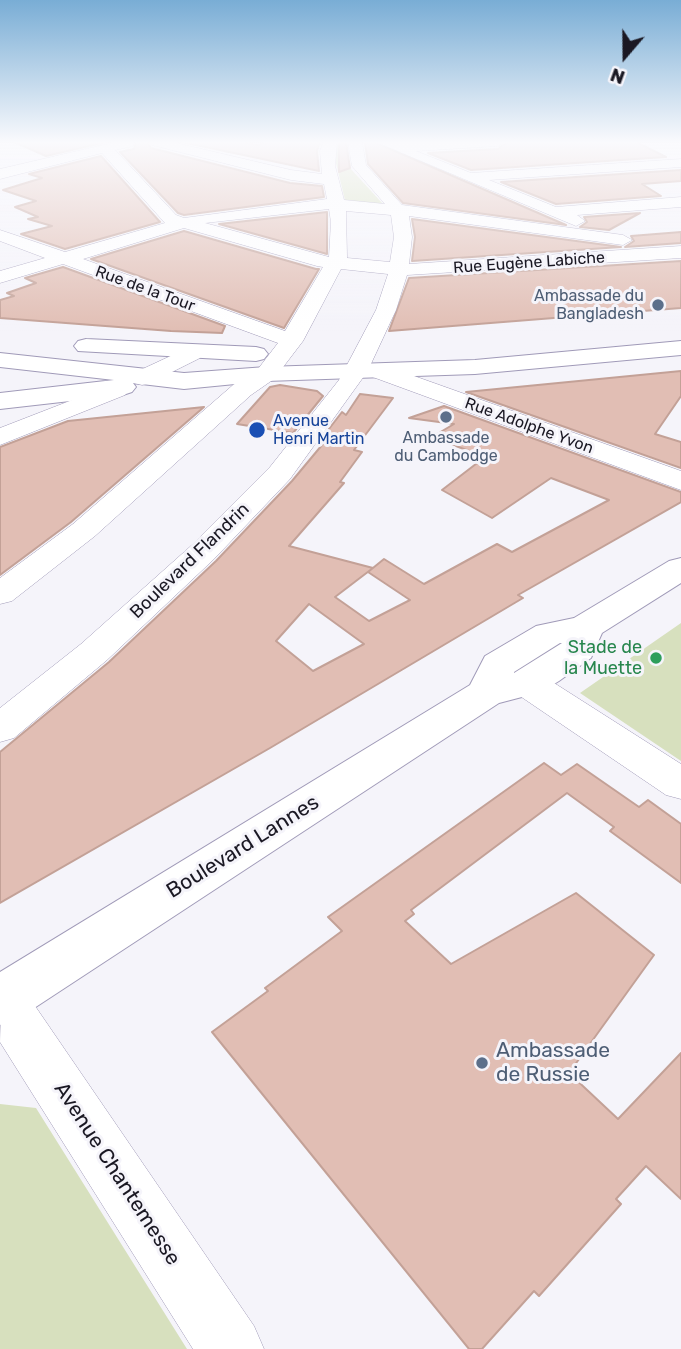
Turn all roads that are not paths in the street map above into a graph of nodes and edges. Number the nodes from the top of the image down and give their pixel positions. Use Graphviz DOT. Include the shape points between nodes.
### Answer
graph roads {
  1 [pos="337,204"];
  2 [pos="157,205"];
  3 [pos="329,205"];
  4 [pos="347,205"];
  5 [pos="393,205"];
  6 [pos="537,205"];
  7 [pos="635,205"];
  8 [pos="397,210"];
  9 [pos="554,212"];
  10 [pos="187,222"];
  11 [pos="0,235"];
  12 [pos="623,240"];
  13 [pos="681,252"];
  14 [pos="660,254"];
  15 [pos="61,260"];
  16 [pos="336,264"];
  17 [pos="681,267"];
  18 [pos="399,270"];
  19 [pos="0,277"];
  20 [pos="681,328"];
  21 [pos="0,338"];
  22 [pos="287,348"];
  23 [pos="681,348"];
  24 [pos="192,353"];
  25 [pos="0,360"];
  26 [pos="366,365"];
  27 [pos="266,374"];
  28 [pos="142,378"];
  29 [pos="116,390"];
  30 [pos="0,401"];
  31 [pos="0,437"];
  32 [pos="681,481"];
  33 [pos="681,568"];
  34 [pos="0,594"];
  35 [pos="507,688"];
  36 [pos="0,727"];
  37 [pos="681,784"];
  38 [pos="1,1000"];
  39 [pos="231,1349"];
  1 -- 16 [label="street" via="341,233"];
  2 -- 10 [label="street, Rue Eugène Labiche" via="170,219"];
  3 -- 10 [label="street"];
  4 -- 8 [label="street"];
  5 -- 8 [label="street"];
  6 -- 9 [label="street"];
  7 -- 9 [label="street"];
  8 -- 12 [label="street"];
  8 -- 18 [label="street" via="403,237"];
  9 -- 12 [label="street"];
  10 -- 15 [label="street"];
  10 -- 16 [label="street, Rue Eugène Labiche"];
  11 -- 15 [label="street, Rue de la Tour"];
  12 -- 14 [label="street"];
  13 -- 14 [label="street, Rue Eugène Labiche"];
  14 -- 17 [label="street"];
  14 -- 18 [label="street, Rue Eugène Labiche"];
  15 -- 19 [label="street"];
  15 -- 22 [label="street, Rue de la Tour"];
  16 -- 18 [label="street, Rue Eugène Labiche"];
  16 -- 22 [label="street"];
  18 -- 26 [label="street"];
  20 -- 26 [label="main road"];
  21 -- 24 [label="main road"];
  22 -- 24 [label="main road"];
  22 -- 26 [label="main road"];
  22 -- 27 [label="street"];
  23 -- 26 [label="main road" via="488,366"];
  24 -- 28 [label="street"];
  25 -- 28 [label="main road" via="118,371"];
  26 -- 27 [label="main road"];
  26 -- 32 [label="street, Rue Adolphe Yvon"];
  26 -- 36 [label="street, Boulevard Flandrin" via="280,472 203,552 94,652"];
  27 -- 28 [label="main road" via="184,381"];
  27 -- 34 [label="street" via="84,530"];
  28 -- 29 [label="main road"];
  29 -- 30 [label="main road"];
  29 -- 31 [label="street"];
  33 -- 35 [label="main road, Boulevard Lannes" via="585,627 578,650"];
  35 -- 37 [label="street"];
  35 -- 38 [label="main road, Boulevard Lannes"];
  38 -- 39 [label="street, Avenue Chantemesse"];
}
